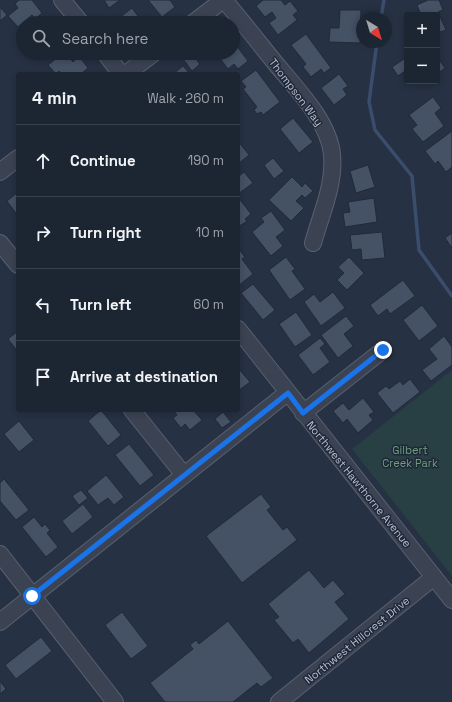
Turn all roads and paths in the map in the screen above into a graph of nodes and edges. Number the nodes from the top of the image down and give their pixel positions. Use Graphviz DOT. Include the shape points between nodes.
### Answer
graph roads {
  1 [pos="62,0"];
  2 [pos="218,2"];
  3 [pos="75,16"];
  4 [pos="201,16"];
  5 [pos="230,16"];
  6 [pos="240,27"];
  7 [pos="111,60"];
  8 [pos="145,60"];
  9 [pos="120,72"];
  10 [pos="129,72"];
  11 [pos="16,160"];
  12 [pos="0,172"];
  13 [pos="0,243"];
  14 [pos="313,243"];
  15 [pos="16,263"];
  16 [pos="240,332"];
  17 [pos="383,350"];
  18 [pos="288,393"];
  19 [pos="134,412"];
  20 [pos="303,413"];
  21 [pos="184,475"];
  22 [pos="0,554"];
  23 [pos="434,577"];
  24 [pos="32,596"];
  25 [pos="452,600"];
  26 [pos="0,622"];
  27 [pos="115,702"];
  28 [pos="279,702"];
  1 -- 3 [label="street"];
  2 -- 4 [label="street"];
  2 -- 5 [label="street, Thompson Way"];
  6 -- 14 [label="street, Thompson Way" via="310,106 325,130 332,153 332,170 329,192"];
  7 -- 9 [label="street"];
  8 -- 10 [label="street"];
  11 -- 12 [label="street"];
  13 -- 15 [label="street"];
  16 -- 18 [label="street, Northwest Hawthorne Avenue"];
  17 -- 20 [label="street"];
  18 -- 20 [label="street, Northwest Hawthorne Avenue"];
  18 -- 21 [label="street"];
  19 -- 21 [label="street"];
  20 -- 23 [label="street, Northwest Hawthorne Avenue"];
  21 -- 24 [label="street"];
  22 -- 24 [label="street"];
  23 -- 25 [label="street, Northwest Hawthorne Avenue"];
  23 -- 28 [label="street, Northwest Hillcrest Drive"];
  24 -- 26 [label="street"];
  24 -- 27 [label="street"];
}
